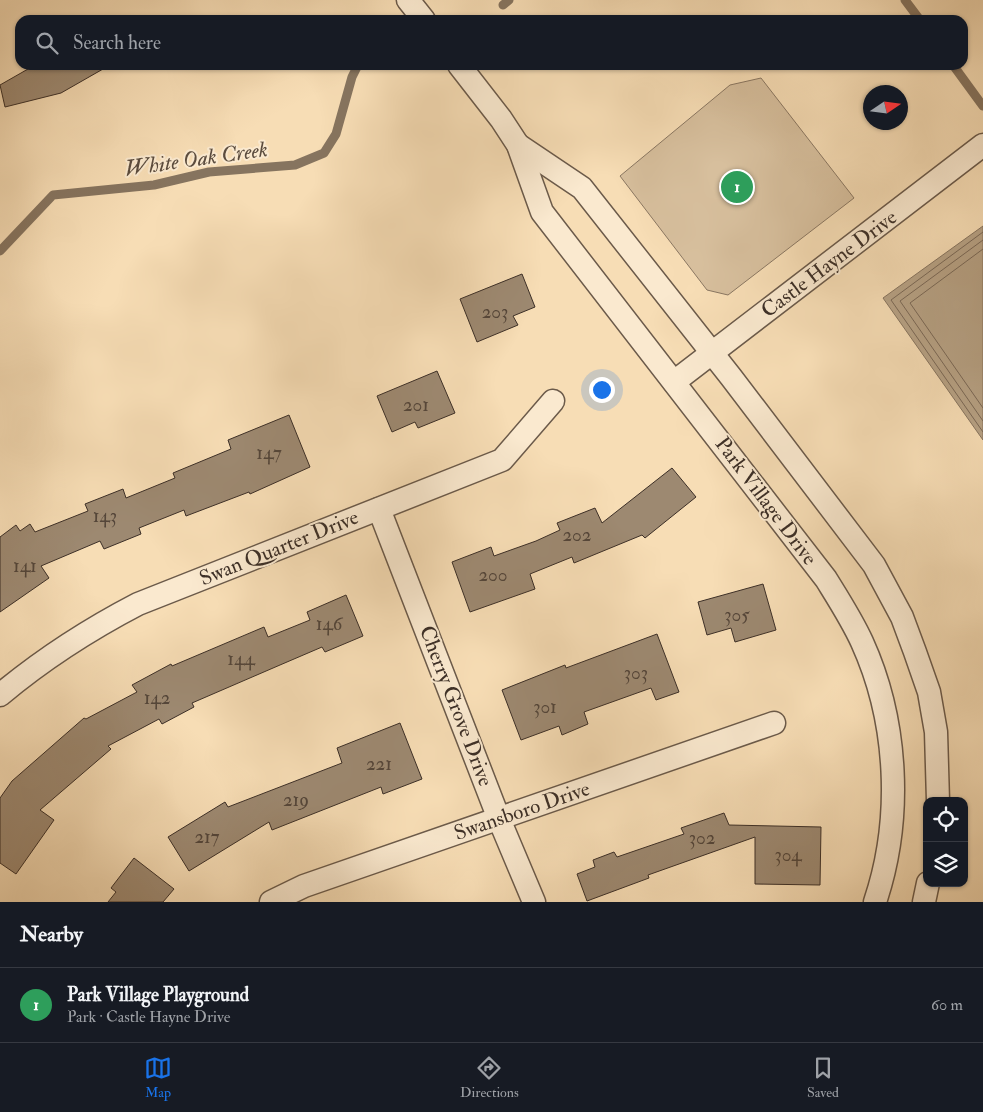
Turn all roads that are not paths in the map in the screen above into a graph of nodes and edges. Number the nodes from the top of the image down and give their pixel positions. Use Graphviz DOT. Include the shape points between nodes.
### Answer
graph roads {
  1 [pos="408,0"];
  2 [pos="420,15"];
  3 [pos="463,70"];
  4 [pos="518,145"];
  5 [pos="983,145"];
  6 [pos="711,354"];
  7 [pos="674,382"];
  8 [pos="553,401"];
  9 [pos="380,508"];
  10 [pos="0,696"];
  11 [pos="774,723"];
  12 [pos="938,797"];
  13 [pos="500,819"];
  14 [pos="927,887"];
  15 [pos="270,902"];
  16 [pos="534,902"];
  17 [pos="875,902"];
  18 [pos="924,902"];
  1 -- 2 [label="street"];
  3 -- 4 [label="street, Park Village Drive"];
  4 -- 6 [label="street, Park Village Drive" via="582,188"];
  4 -- 7 [label="street, Park Village Drive" via="542,212"];
  5 -- 6 [label="street, Castle Hayne Drive"];
  6 -- 7 [label="street, Castle Hayne Drive"];
  6 -- 12 [label="street, Park Village Drive" via="874,566 902,617 929,692 936,732"];
  7 -- 17 [label="street, Park Village Drive" via="826,579 862,642 888,729 892,770 887,855"];
  8 -- 9 [label="street, Swan Quarter Drive" via="502,460"];
  9 -- 10 [label="street, Swan Quarter Drive" via="138,604 66,645"];
  9 -- 13 [label="street, Cherry Grove Drive"];
  11 -- 13 [label="street, Swansboro Drive"];
  13 -- 15 [label="street, Swansboro Drive" via="304,886"];
  13 -- 16 [label="street, Cherry Grove Drive"];
  14 -- 18 [label="street"];
}
